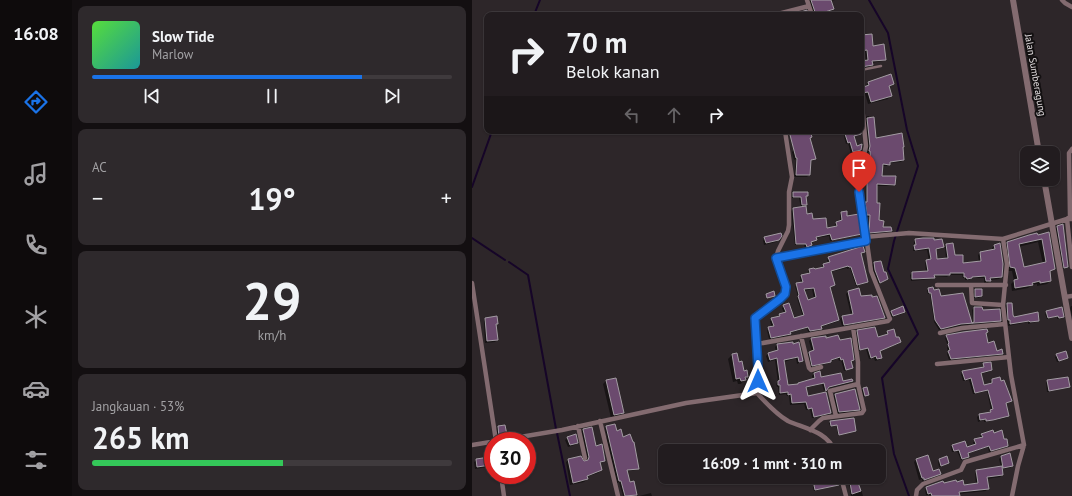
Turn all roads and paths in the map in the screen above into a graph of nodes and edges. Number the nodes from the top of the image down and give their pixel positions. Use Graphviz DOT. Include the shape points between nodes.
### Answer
graph roads {
  1 [pos="806,0"];
  2 [pos="1012,0"];
  3 [pos="1062,0"];
  4 [pos="809,6"];
  5 [pos="1072,7"];
  6 [pos="786,12"];
  7 [pos="811,12"];
  8 [pos="881,66"];
  9 [pos="864,69"];
  10 [pos="864,126"];
  11 [pos="785,134"];
  12 [pos="1038,146"];
  13 [pos="1072,150"];
  14 [pos="1045,186"];
  15 [pos="1069,219"];
  16 [pos="1052,223"];
  17 [pos="866,239"];
  18 [pos="1003,239"];
  19 [pos="776,258"];
  20 [pos="1072,267"];
  21 [pos="472,283"];
  22 [pos="937,285"];
  23 [pos="971,285"];
  24 [pos="1006,285"];
  25 [pos="1072,296"];
  26 [pos="1065,297"];
  27 [pos="1003,305"];
  28 [pos="1005,324"];
  29 [pos="1071,326"];
  30 [pos="853,327"];
  31 [pos="940,333"];
  32 [pos="801,336"];
  33 [pos="1072,338"];
  34 [pos="757,344"];
  35 [pos="1009,357"];
  36 [pos="937,364"];
  37 [pos="821,367"];
  38 [pos="858,384"];
  39 [pos="757,393"];
  40 [pos="836,416"];
  41 [pos="600,421"];
  42 [pos="578,426"];
  43 [pos="812,427"];
  44 [pos="495,432"];
  45 [pos="536,434"];
  46 [pos="484,443"];
  47 [pos="830,444"];
  48 [pos="472,445"];
  49 [pos="1024,445"];
  50 [pos="585,458"];
  51 [pos="502,484"];
  52 [pos="842,484"];
  53 [pos="504,496"];
  54 [pos="618,496"];
  55 [pos="846,496"];
  56 [pos="916,496"];
  57 [pos="1012,496"];
  1 -- 4 [label="street"];
  2 -- 12 [label="street, Jalan Sumberagung"];
  3 -- 5 [label="street"];
  4 -- 6 [label="street"];
  4 -- 7 [label="street"];
  8 -- 9 [label="lane"];
  10 -- 17 [label="street" via="866,146 864,155 858,163 858,179"];
  11 -- 19 [label="street" via="792,177 789,192 790,226"];
  13 -- 15 [label="street" via="1069,153"];
  14 -- 16 [label="street"];
  15 -- 16 [label="street"];
  15 -- 20 [label="street"];
  16 -- 18 [label="street"];
  16 -- 26 [label="street"];
  17 -- 18 [label="street" via="909,233"];
  17 -- 19 [label="street"];
  17 -- 30 [label="street" via="871,271 890,319"];
  18 -- 24 [label="street" via="1007,264"];
  19 -- 34 [label="street" via="786,287 785,294 755,318"];
  21 -- 44 [label="street"];
  22 -- 23 [label="street"];
  23 -- 24 [label="street"];
  23 -- 27 [label="street" via="972,303"];
  24 -- 27 [label="street"];
  25 -- 26 [label="street"];
  26 -- 29 [label="street"];
  27 -- 28 [label="street"];
  28 -- 31 [label="street"];
  28 -- 35 [label="street"];
  29 -- 33 [label="street"];
  30 -- 32 [label="street"];
  30 -- 38 [label="street"];
  32 -- 34 [label="street"];
  32 -- 37 [label="street" via="809,368 811,370"];
  34 -- 39 [label="street"];
  35 -- 36 [label="street"];
  35 -- 49 [label="street"];
  38 -- 40 [label="street" via="830,391"];
  38 -- 40 [label="street" via="863,412"];
  39 -- 41 [label="street" via="686,403"];
  39 -- 43 [label="street" via="787,420"];
  40 -- 43 [label="street" via="823,418"];
  41 -- 42 [label="street"];
  41 -- 54 [label="street"];
  42 -- 45 [label="street"];
  42 -- 50 [label="street"];
  43 -- 47 [label="street"];
  46 -- 48 [label="street"];
  49 -- 56 [label="street" via="965,462 961,470 923,484 916,490"];
  49 -- 57 [label="street"];
  51 -- 53 [label="street"];
  52 -- 55 [label="street"];
}
